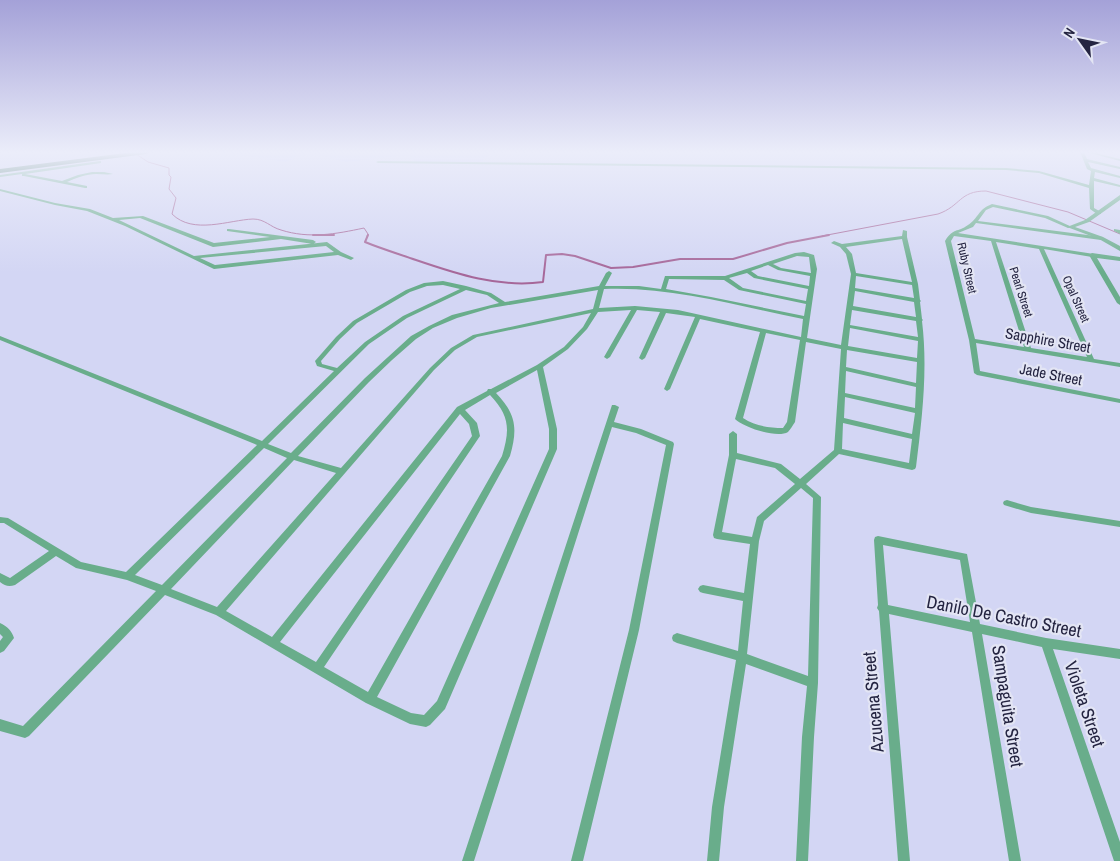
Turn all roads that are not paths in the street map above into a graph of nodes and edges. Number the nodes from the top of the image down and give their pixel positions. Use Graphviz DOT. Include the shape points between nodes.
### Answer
graph roads {
  1 [pos="9,192"];
  2 [pos="1091,192"];
  3 [pos="1120,197"];
  4 [pos="1098,213"];
  5 [pos="112,219"];
  6 [pos="976,222"];
  7 [pos="1070,227"];
  8 [pos="229,230"];
  9 [pos="952,234"];
  10 [pos="279,238"];
  11 [pos="1101,238"];
  12 [pos="993,241"];
  13 [pos="327,244"];
  14 [pos="834,244"];
  15 [pos="842,246"];
  16 [pos="1041,248"];
  17 [pos="1120,249"];
  18 [pos="340,253"];
  19 [pos="1092,255"];
  20 [pos="194,257"];
  21 [pos="350,258"];
  22 [pos="1120,259"];
  23 [pos="769,264"];
  24 [pos="748,271"];
  25 [pos="609,273"];
  26 [pos="854,274"];
  27 [pos="814,275"];
  28 [pos="725,278"];
  29 [pos="916,284"];
  30 [pos="466,288"];
  31 [pos="602,288"];
  32 [pos="811,288"];
  33 [pos="852,289"];
  34 [pos="663,290"];
  35 [pos="918,301"];
  36 [pos="503,303"];
  37 [pos="808,303"];
  38 [pos="1120,303"];
  39 [pos="634,308"];
  40 [pos="851,308"];
  41 [pos="596,310"];
  42 [pos="664,310"];
  43 [pos="698,318"];
  44 [pos="806,318"];
  45 [pos="920,320"];
  46 [pos="848,326"];
  47 [pos="763,331"];
  48 [pos="0,338"];
  49 [pos="803,340"];
  50 [pos="921,340"];
  51 [pos="972,340"];
  52 [pos="844,348"];
  53 [pos="1028,349"];
  54 [pos="607,357"];
  55 [pos="642,358"];
  56 [pos="1091,360"];
  57 [pos="920,361"];
  58 [pos="1120,365"];
  59 [pos="539,366"];
  60 [pos="843,368"];
  61 [pos="337,370"];
  62 [pos="977,373"];
  63 [pos="920,386"];
  64 [pos="667,389"];
  65 [pos="490,391"];
  66 [pos="841,394"];
  67 [pos="1120,401"];
  68 [pos="615,407"];
  69 [pos="460,409"];
  70 [pos="919,411"];
  71 [pos="840,420"];
  72 [pos="610,424"];
  73 [pos="733,434"];
  74 [pos="915,437"];
  75 [pos="261,445"];
  76 [pos="838,451"];
  77 [pos="732,454"];
  78 [pos="292,457"];
  79 [pos="341,471"];
  80 [pos="802,484"];
  81 [pos="1007,504"];
  82 [pos="0,520"];
  83 [pos="1120,524"];
  84 [pos="878,540"];
  85 [pos="755,541"];
  86 [pos="56,551"];
  87 [pos="128,576"];
  88 [pos="0,577"];
  89 [pos="165,589"];
  90 [pos="703,589"];
  91 [pos="749,598"];
  92 [pos="882,608"];
  93 [pos="220,612"];
  94 [pos="977,627"];
  95 [pos="0,628"];
  96 [pos="677,638"];
  97 [pos="273,643"];
  98 [pos="1046,643"];
  99 [pos="0,648"];
  100 [pos="1120,654"];
  101 [pos="742,657"];
  102 [pos="317,669"];
  103 [pos="812,683"];
  104 [pos="370,699"];
  105 [pos="0,726"];
  106 [pos="468,861"];
  107 [pos="577,861"];
  108 [pos="712,861"];
  109 [pos="802,861"];
  110 [pos="904,861"];
  111 [pos="1015,861"];
  112 [pos="1120,861"];
  1 -- 5 [label="street" via="88,210"];
  2 -- 4 [label="street" via="1092,210"];
  3 -- 4 [label="street"];
  4 -- 7 [label="street"];
  5 -- 10 [label="street" via="141,217 213,244"];
  5 -- 20 [label="street"];
  6 -- 7 [label="street, Ruby Street" via="984,209 992,206 1046,217"];
  6 -- 9 [label="street, Ruby Street"];
  6 -- 11 [label="street"];
  7 -- 11 [label="street, Ruby Street"];
  8 -- 10 [label="street"];
  9 -- 12 [label="street"];
  9 -- 51 [label="street, Ruby Street" via="948,241"];
  10 -- 13 [label="street"];
  11 -- 17 [label="street, Ruby Street"];
  12 -- 16 [label="street"];
  12 -- 53 [label="street, Pearl Street"];
  13 -- 18 [label="street"];
  13 -- 20 [label="street"];
  14 -- 15 [label="street"];
  15 -- 26 [label="street" via="849,254"];
  15 -- 29 [label="street" via="905,234"];
  16 -- 19 [label="street"];
  16 -- 56 [label="street, Opal Street"];
  18 -- 20 [label="street" via="214,267"];
  18 -- 21 [label="street"];
  19 -- 22 [label="street"];
  19 -- 38 [label="street"];
  23 -- 24 [label="street"];
  23 -- 27 [label="street"];
  23 -- 27 [label="street" via="797,254 809,254"];
  24 -- 28 [label="street"];
  24 -- 32 [label="street" via="756,277"];
  25 -- 31 [label="street"];
  26 -- 29 [label="street"];
  26 -- 33 [label="street"];
  27 -- 32 [label="street"];
  28 -- 34 [label="street" via="667,277"];
  28 -- 37 [label="street" via="741,289"];
  29 -- 35 [label="street"];
  30 -- 36 [label="street" via="489,294"];
  30 -- 61 [label="street" via="390,326"];
  30 -- 61 [label="street" via="444,282 426,284 355,322 317,363"];
  31 -- 34 [label="street"];
  31 -- 36 [label="street"];
  31 -- 41 [label="street"];
  32 -- 37 [label="street"];
  33 -- 35 [label="street"];
  33 -- 40 [label="street"];
  34 -- 44 [label="street"];
  35 -- 45 [label="street"];
  36 -- 78 [label="street" via="461,314 417,336 367,380"];
  37 -- 44 [label="street"];
  39 -- 41 [label="street"];
  39 -- 42 [label="street"];
  39 -- 54 [label="street"];
  40 -- 45 [label="street"];
  40 -- 46 [label="street"];
  41 -- 59 [label="street" via="566,348"];
  41 -- 79 [label="street" via="504,329 464,342 432,369"];
  42 -- 43 [label="street"];
  42 -- 55 [label="street"];
  43 -- 47 [label="street"];
  43 -- 64 [label="street"];
  44 -- 49 [label="street"];
  45 -- 50 [label="street"];
  46 -- 50 [label="street"];
  46 -- 52 [label="street"];
  47 -- 49 [label="street"];
  47 -- 49 [label="street" via="739,419 760,428 785,430 792,422"];
  48 -- 75 [label="street"];
  49 -- 52 [label="street"];
  50 -- 57 [label="street"];
  51 -- 53 [label="street, Sapphire Street"];
  51 -- 62 [label="street, Ruby Street"];
  52 -- 57 [label="street"];
  52 -- 60 [label="street"];
  53 -- 56 [label="street, Sapphire Street"];
  56 -- 58 [label="street, Sapphire Street"];
  57 -- 63 [label="street"];
  59 -- 65 [label="street"];
  59 -- 104 [label="street" via="554,429 553,449 441,705 426,721 410,718"];
  60 -- 63 [label="street"];
  60 -- 66 [label="street"];
  61 -- 75 [label="street"];
  62 -- 67 [label="street, Jade Street"];
  63 -- 70 [label="street"];
  65 -- 69 [label="street"];
  65 -- 104 [label="street" via="511,419 512,438 506,456"];
  66 -- 70 [label="street"];
  66 -- 71 [label="street"];
  68 -- 72 [label="street"];
  69 -- 97 [label="street"];
  69 -- 102 [label="street" via="473,423 476,436"];
  70 -- 74 [label="street"];
  71 -- 74 [label="street"];
  71 -- 76 [label="street"];
  72 -- 106 [label="street"];
  72 -- 107 [label="street" via="670,444 634,630"];
  73 -- 77 [label="street"];
  74 -- 76 [label="street" via="912,467"];
  75 -- 78 [label="street"];
  75 -- 87 [label="street"];
  76 -- 80 [label="street"];
  77 -- 80 [label="street" via="778,466"];
  77 -- 85 [label="street" via="717,535"];
  78 -- 79 [label="street"];
  78 -- 89 [label="street"];
  79 -- 93 [label="street"];
  80 -- 85 [label="street" via="760,519"];
  80 -- 103 [label="street" via="817,497"];
  81 -- 83 [label="street"];
  82 -- 86 [label="street"];
  84 -- 92 [label="street, Azucena Street"];
  84 -- 94 [label="street, Sampaguita Street" via="964,557"];
  85 -- 91 [label="street"];
  86 -- 87 [label="street" via="79,565"];
  86 -- 88 [label="street" via="12,582"];
  87 -- 89 [label="street"];
  89 -- 93 [label="street"];
  89 -- 105 [label="street" via="25,732"];
  90 -- 91 [label="street"];
  91 -- 101 [label="street"];
  92 -- 94 [label="street, Danilo De Castro Street"];
  92 -- 110 [label="street, Azucena Street"];
  93 -- 97 [label="street"];
  94 -- 98 [label="street, Danilo De Castro Street"];
  94 -- 111 [label="street, Sampaguita Street"];
  95 -- 99 [label="street" via="9,638"];
  96 -- 101 [label="street"];
  97 -- 102 [label="street"];
  98 -- 100 [label="street, Danilo De Castro Street"];
  98 -- 112 [label="street, Violeta Street"];
  101 -- 103 [label="street"];
  101 -- 108 [label="street"];
  102 -- 104 [label="street"];
  103 -- 109 [label="street"];
}
